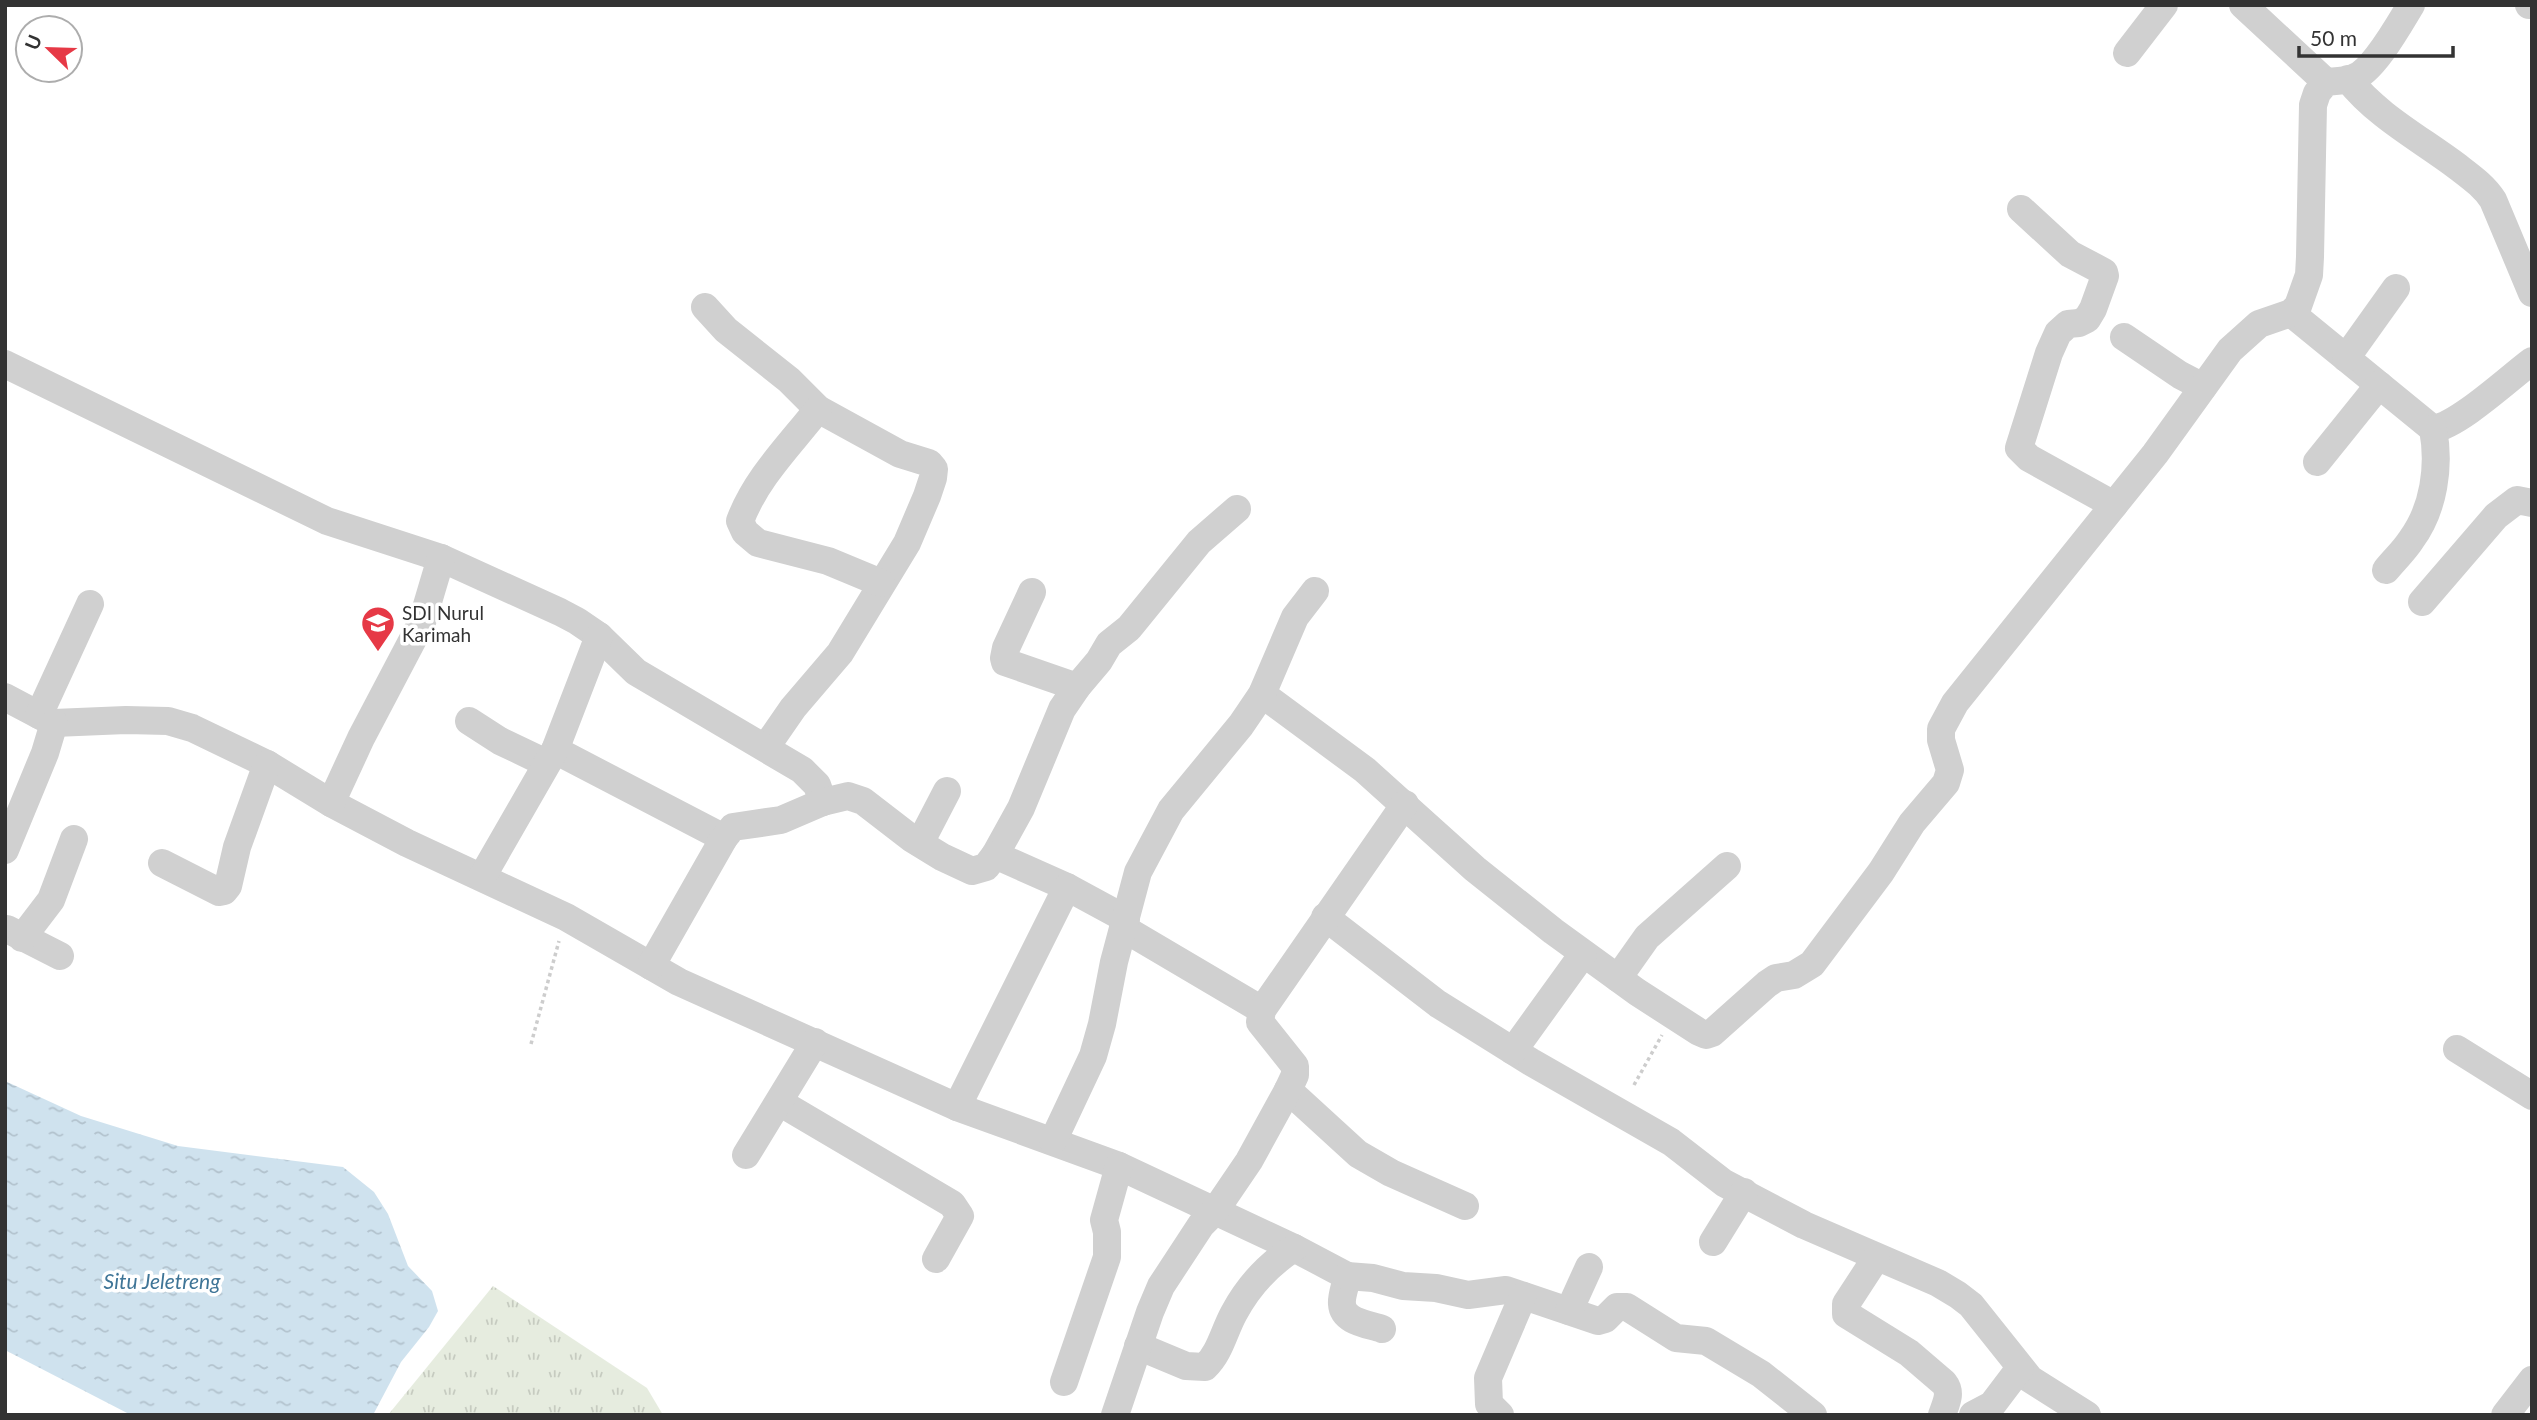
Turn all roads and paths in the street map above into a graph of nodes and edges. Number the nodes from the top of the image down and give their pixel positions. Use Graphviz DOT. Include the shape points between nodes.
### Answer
graph roads {
  1 [pos="2164,5"];
  2 [pos="2243,5"];
  3 [pos="2412,5"];
  4 [pos="2127,53"];
  5 [pos="2337,81"];
  6 [pos="2021,209"];
  7 [pos="2396,288"];
  8 [pos="2532,293"];
  9 [pos="705,307"];
  10 [pos="2291,313"];
  11 [pos="2124,337"];
  12 [pos="2346,358"];
  13 [pos="2532,361"];
  14 [pos="5,364"];
  15 [pos="2379,385"];
  16 [pos="2203,387"];
  17 [pos="818,409"];
  18 [pos="2433,429"];
  19 [pos="2317,462"];
  20 [pos="2532,503"];
  21 [pos="2114,505"];
  22 [pos="1237,509"];
  23 [pos="441,558"];
  24 [pos="2386,570"];
  25 [pos="881,583"];
  26 [pos="1315,591"];
  27 [pos="1032,592"];
  28 [pos="2422,602"];
  29 [pos="90,604"];
  30 [pos="599,636"];
  31 [pos="1077,687"];
  32 [pos="1262,694"];
  33 [pos="5,697"];
  34 [pos="46,719"];
  35 [pos="469,721"];
  36 [pos="766,747"];
  37 [pos="550,756"];
  38 [pos="267,764"];
  39 [pos="947,791"];
  40 [pos="823,802"];
  41 [pos="331,803"];
  42 [pos="1405,804"];
  43 [pos="724,838"];
  44 [pos="74,839"];
  45 [pos="920,844"];
  46 [pos="5,850"];
  47 [pos="995,855"];
  48 [pos="162,863"];
  49 [pos="1727,866"];
  50 [pos="482,877"];
  51 [pos="1067,887"];
  52 [pos="566,917"];
  53 [pos="1325,917"];
  54 [pos="1124,924"];
  55 [pos="14,933"];
  56 [pos="1583,954"];
  57 [pos="60,956"];
  58 [pos="651,966"];
  59 [pos="1618,978"];
  60 [pos="1262,1010"];
  61 [pos="1674,1015"];
  62 [pos="815,1042"];
  63 [pos="531,1044"];
  64 [pos="2457,1049"];
  65 [pos="1513,1051"];
  66 [pos="1634,1085"];
  67 [pos="1288,1090"];
  68 [pos="2532,1096"];
  69 [pos="779,1102"];
  70 [pos="957,1107"];
  71 [pos="1053,1141"];
  72 [pos="746,1155"];
  73 [pos="1119,1166"];
  74 [pos="1744,1192"];
  75 [pos="1465,1206"];
  76 [pos="1215,1211"];
  77 [pos="1713,1242"];
  78 [pos="1294,1248"];
  79 [pos="1876,1258"];
  80 [pos="936,1259"];
  81 [pos="1589,1267"];
  82 [pos="1347,1276"];
  83 [pos="1523,1296"];
  84 [pos="1569,1311"];
  85 [pos="1382,1329"];
  86 [pos="1138,1346"];
  87 [pos="2020,1368"];
  88 [pos="2532,1380"];
  89 [pos="1064,1382"];
  90 [pos="1115,1415"];
  91 [pos="1500,1415"];
  92 [pos="1813,1415"];
  93 [pos="1942,1415"];
  94 [pos="1973,1415"];
  95 [pos="2087,1415"];
  96 [pos="2504,1415"];
  1 -- 4 [label="street"];
  2 -- 5 [label="street"];
  3 -- 5 [label="street" via="2371,63 2357,76"];
  5 -- 8 [label="street" via="2487,191"];
  5 -- 10 [label="street" via="2315,96 2309,275 2303,297"];
  6 -- 21 [label="street" via="2070,254 2105,276 2087,319 2068,324 2058,333 2019,448 2028,458"];
  7 -- 12 [label="street"];
  9 -- 17 [label="street"];
  10 -- 12 [label="street"];
  10 -- 16 [label="street" via="2269,319 2247,334"];
  11 -- 16 [label="street"];
  12 -- 15 [label="street"];
  13 -- 18 [label="street" via="2469,410"];
  14 -- 23 [label="street" via="327,521"];
  15 -- 18 [label="street"];
  15 -- 19 [label="street"];
  16 -- 21 [label="street"];
  17 -- 25 [label="street" via="934,469 907,543"];
  17 -- 25 [label="street" via="765,472 740,522 758,543 828,561"];
  18 -- 24 [label="street" via="2437,453 2421,523"];
  20 -- 28 [label="street" via="2517,500 2496,516"];
  21 -- 61 [label="street" via="1955,703 1941,729 1948,778 1811,964 1767,984 1713,1033 1699,1032"];
  22 -- 31 [label="street" via="1199,542"];
  23 -- 30 [label="street" via="560,612"];
  23 -- 41 [label="street" via="422,622"];
  25 -- 36 [label="street" via="840,653"];
  26 -- 32 [label="street" via="1296,617"];
  27 -- 31 [label="street" via="1003,658"];
  29 -- 34 [label="street"];
  30 -- 36 [label="street" via="636,672"];
  30 -- 37 [label="street"];
  31 -- 47 [label="street" via="1062,709 1021,808"];
  32 -- 42 [label="street"];
  32 -- 54 [label="street" via="1171,810 1138,872"];
  33 -- 34 [label="street"];
  34 -- 38 [label="street" via="168,721"];
  34 -- 46 [label="street" via="45,753"];
  35 -- 37 [label="street" via="508,746"];
  36 -- 40 [label="street" via="802,770 817,785"];
  37 -- 43 [label="street"];
  37 -- 50 [label="street"];
  38 -- 41 [label="street"];
  38 -- 48 [label="street" via="224,891"];
  39 -- 45 [label="street"];
  40 -- 43 [label="street" via="781,820 733,828"];
  40 -- 45 [label="street" via="855,797"];
  41 -- 50 [label="street"];
  42 -- 53 [label="street"];
  42 -- 56 [label="street" via="1475,869"];
  43 -- 58 [label="street"];
  44 -- 55 [label="street" via="51,900"];
  45 -- 47 [label="street" via="972,871 986,867"];
  47 -- 51 [label="street"];
  49 -- 59 [label="street" via="1647,937"];
  50 -- 52 [label="street"];
  51 -- 54 [label="street"];
  51 -- 70 [label="street"];
  52 -- 58 [label="street"];
  52 -- 63 [label="path"];
  53 -- 60 [label="street"];
  53 -- 65 [label="street" via="1438,1004"];
  54 -- 60 [label="street"];
  54 -- 71 [label="street" via="1093,1056"];
  55 -- 57 [label="street"];
  56 -- 59 [label="street"];
  56 -- 65 [label="street"];
  58 -- 62 [label="street"];
  59 -- 61 [label="street"];
  60 -- 67 [label="street" via="1263,1028 1295,1066"];
  61 -- 66 [label="path"];
  62 -- 69 [label="street"];
  62 -- 70 [label="street"];
  64 -- 68 [label="street"];
  65 -- 74 [label="street" via="1671,1142 1724,1183"];
  67 -- 75 [label="street" via="1358,1154"];
  67 -- 76 [label="street"];
  69 -- 72 [label="street"];
  69 -- 80 [label="street" via="952,1204 960,1216"];
  70 -- 71 [label="street"];
  71 -- 73 [label="street"];
  73 -- 76 [label="street"];
  73 -- 89 [label="street" via="1104,1220 1107,1257"];
  74 -- 77 [label="street"];
  74 -- 79 [label="street"];
  76 -- 78 [label="street"];
  76 -- 86 [label="street" via="1161,1286"];
  78 -- 82 [label="street"];
  78 -- 86 [label="street" via="1256,1282 1205,1367 1186,1366"];
  79 -- 87 [label="street" via="1958,1294"];
  79 -- 93 [label="street" via="1846,1304 1846,1314 1909,1353 1944,1382 1948,1395"];
  81 -- 84 [label="street"];
  82 -- 83 [label="street" via="1468,1295 1506,1290"];
  82 -- 85 [label="street" via="1341,1302 1344,1312"];
  83 -- 84 [label="street"];
  83 -- 91 [label="street" via="1488,1378 1489,1404"];
  84 -- 92 [label="street" via="1598,1321 1617,1307 1627,1307 1676,1338 1706,1341 1720,1348"];
  86 -- 90 [label="street"];
  87 -- 94 [label="street" via="1992,1405"];
  87 -- 95 [label="street"];
  88 -- 96 [label="street"];
}
